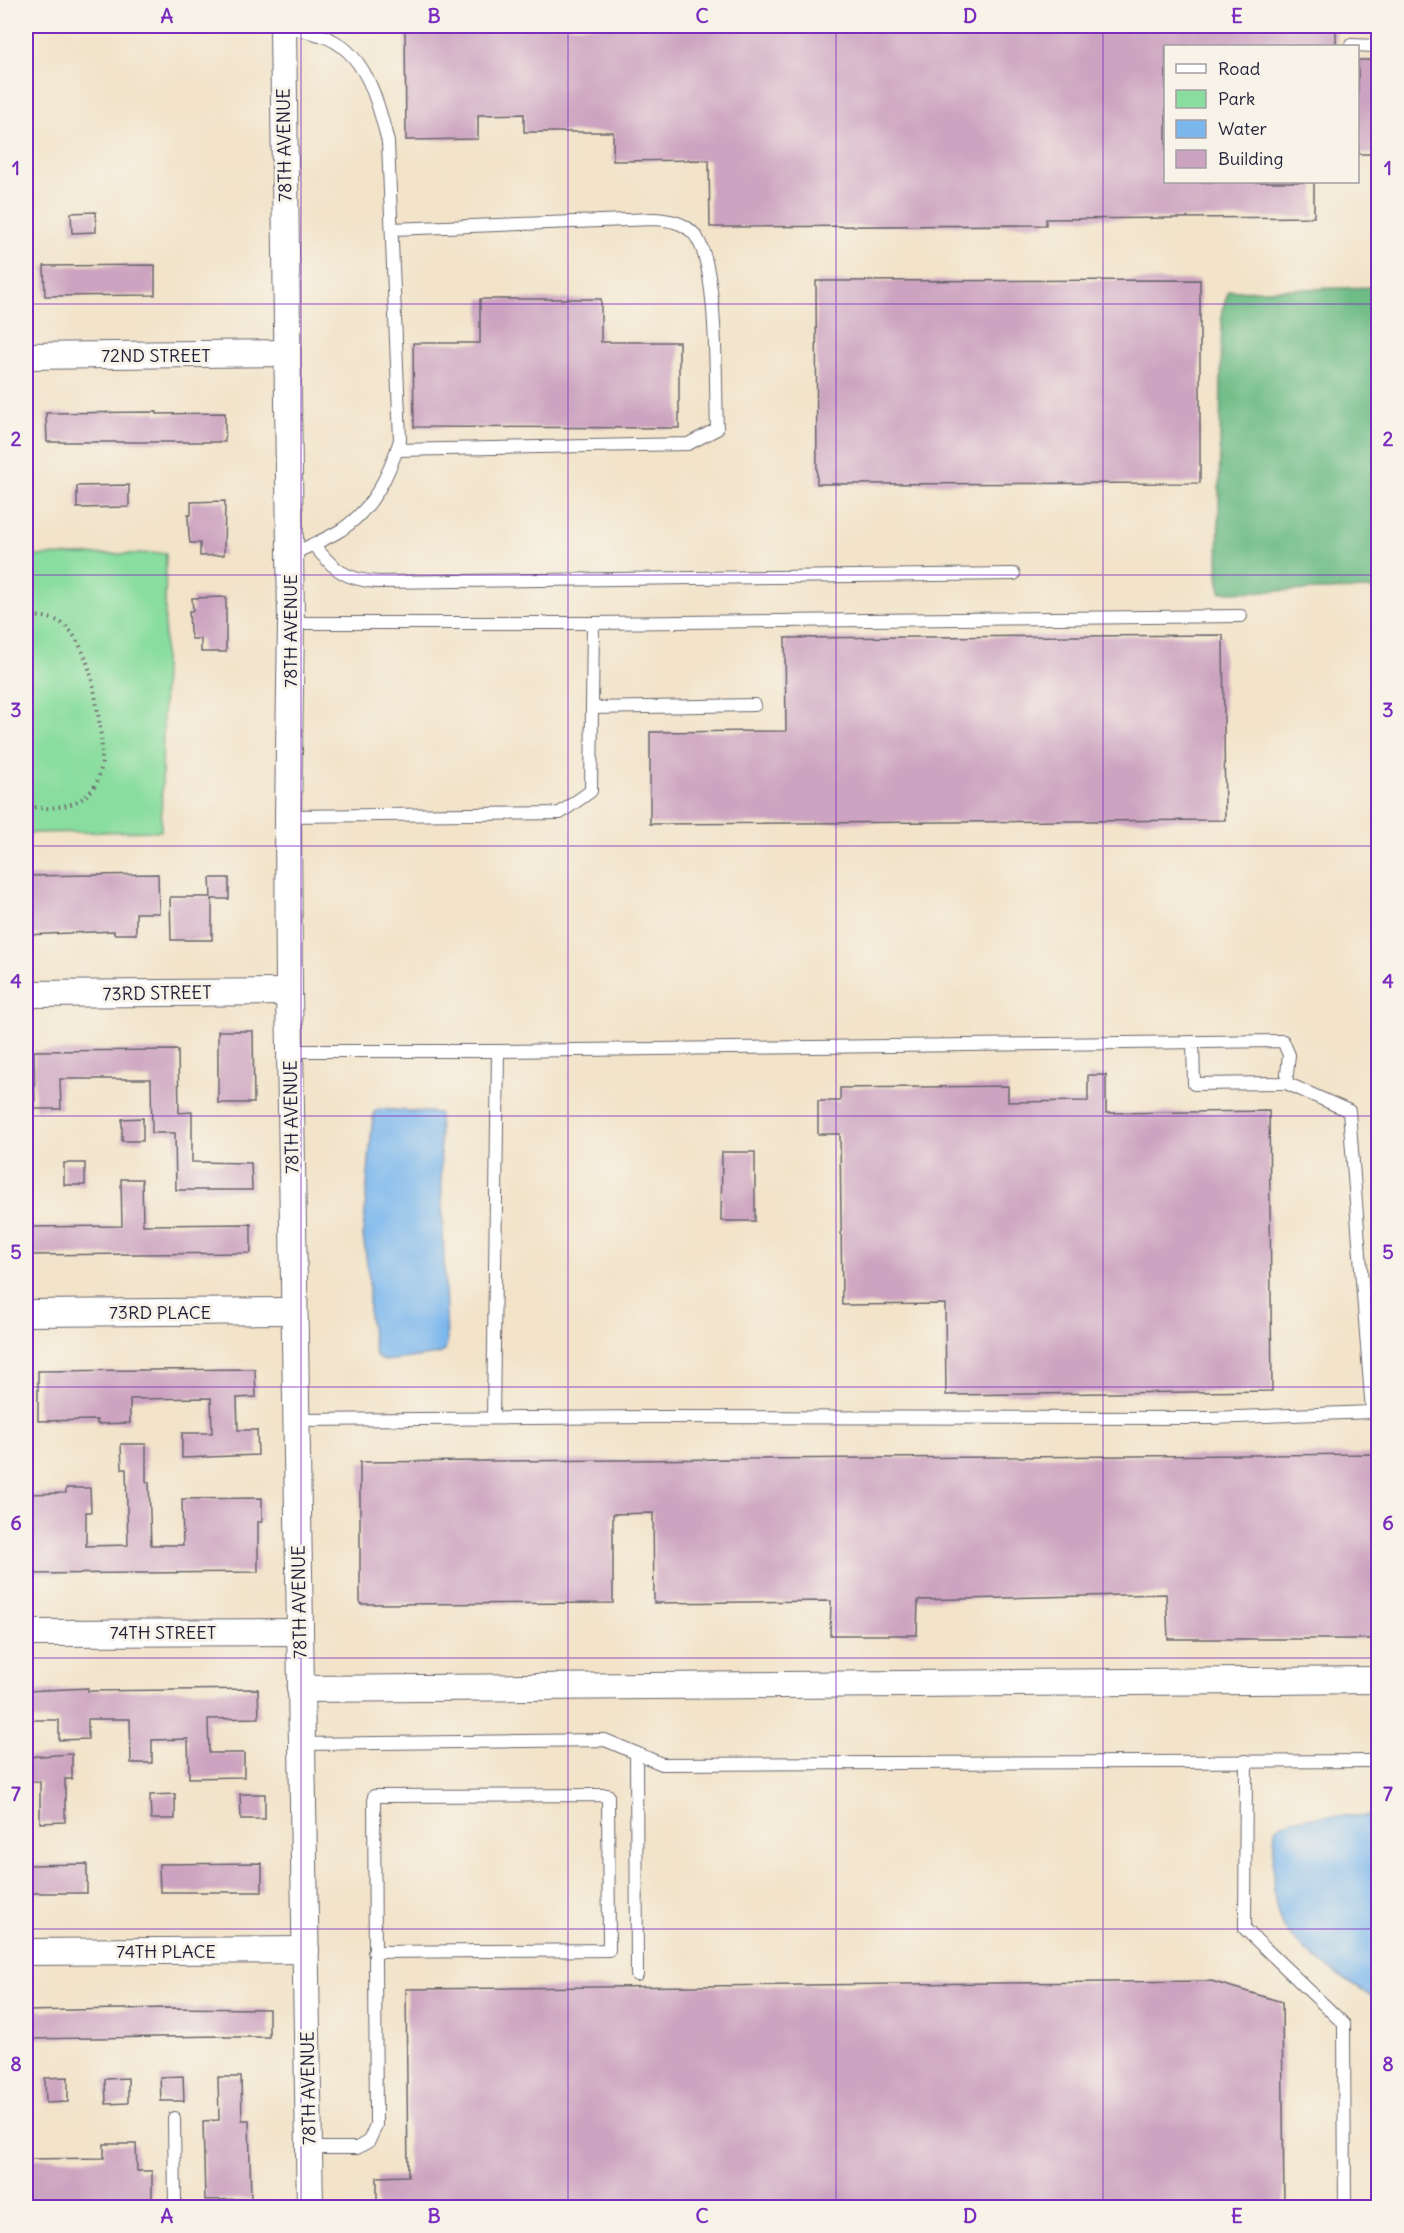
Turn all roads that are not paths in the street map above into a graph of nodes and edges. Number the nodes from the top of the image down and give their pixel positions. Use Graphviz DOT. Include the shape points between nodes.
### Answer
graph roads {
  1 [pos="283,26"];
  2 [pos="1359,45"];
  3 [pos="1378,46"];
  4 [pos="392,229"];
  5 [pos="286,353"];
  6 [pos="26,356"];
  7 [pos="397,450"];
  8 [pos="313,544"];
  9 [pos="290,555"];
  10 [pos="1014,574"];
  11 [pos="1241,616"];
  12 [pos="291,623"];
  13 [pos="593,623"];
  14 [pos="755,705"];
  15 [pos="592,708"];
  16 [pos="288,816"];
  17 [pos="289,992"];
  18 [pos="26,994"];
  19 [pos="1193,1042"];
  20 [pos="290,1051"];
  21 [pos="498,1051"];
  22 [pos="1286,1083"];
  23 [pos="294,1311"];
  24 [pos="26,1313"];
  25 [pos="493,1418"];
  26 [pos="296,1420"];
  27 [pos="300,1632"];
  28 [pos="26,1633"];
  29 [pos="1378,1680"];
  30 [pos="300,1689"];
  31 [pos="301,1744"];
  32 [pos="636,1753"];
  33 [pos="1246,1761"];
  34 [pos="1378,1761"];
  35 [pos="306,1950"];
  36 [pos="26,1952"];
  37 [pos="374,1952"];
  38 [pos="637,1975"];
  39 [pos="174,2118"];
  40 [pos="309,2148"];
  41 [pos="175,2208"];
  42 [pos="310,2208"];
  43 [pos="1345,2208"];
  1 -- 4 [label="lane" via="325,37 348,52 367,75 388,142"];
  1 -- 5 [label="street, 78TH AVENUE"];
  2 -- 3 [label="lane"];
  4 -- 7 [label="lane" via="400,440"];
  4 -- 7 [label="lane" via="654,219 683,225 704,253 711,290 717,429 688,444"];
  5 -- 6 [label="street, 72ND STREET"];
  5 -- 9 [label="street, 78TH AVENUE"];
  7 -- 8 [label="lane" via="377,495 342,529"];
  8 -- 9 [label="lane"];
  8 -- 10 [label="lane" via="338,571 378,582"];
  9 -- 12 [label="street, 78TH AVENUE"];
  11 -- 13 [label="lane"];
  12 -- 13 [label="lane"];
  12 -- 16 [label="street, 78TH AVENUE"];
  13 -- 15 [label="lane"];
  14 -- 15 [label="lane"];
  15 -- 16 [label="lane" via="591,791 560,813"];
  16 -- 17 [label="street, 78TH AVENUE"];
  17 -- 18 [label="street, 73RD STREET"];
  17 -- 20 [label="street, 78TH AVENUE"];
  19 -- 21 [label="lane"];
  19 -- 22 [label="lane" via="1283,1041 1289,1055"];
  19 -- 22 [label="lane" via="1194,1084"];
  20 -- 21 [label="lane"];
  20 -- 23 [label="street, 78TH AVENUE"];
  21 -- 25 [label="lane"];
  22 -- 25 [label="lane" via="1349,1111 1372,1412 1210,1418"];
  23 -- 24 [label="street, 73RD PLACE"];
  23 -- 26 [label="street, 78TH AVENUE"];
  25 -- 26 [label="lane"];
  26 -- 27 [label="street, 78TH AVENUE"];
  27 -- 28 [label="street, 74TH STREET"];
  27 -- 30 [label="street, 78TH AVENUE"];
  29 -- 30 [label="street"];
  30 -- 31 [label="street, 78TH AVENUE"];
  31 -- 32 [label="lane" via="605,1740"];
  31 -- 35 [label="street, 78TH AVENUE"];
  32 -- 33 [label="lane" via="662,1764"];
  32 -- 38 [label="lane"];
  33 -- 34 [label="lane"];
  33 -- 43 [label="lane" via="1245,1929 1344,2024"];
  35 -- 36 [label="street, 74TH PLACE"];
  35 -- 40 [label="street, 78TH AVENUE"];
  37 -- 37 [label="lane" via="374,1796 608,1795 609,1950"];
  37 -- 40 [label="lane" via="376,2125 369,2141 357,2148"];
  39 -- 41 [label="lane"];
  40 -- 42 [label="street, 78TH AVENUE"];
}
